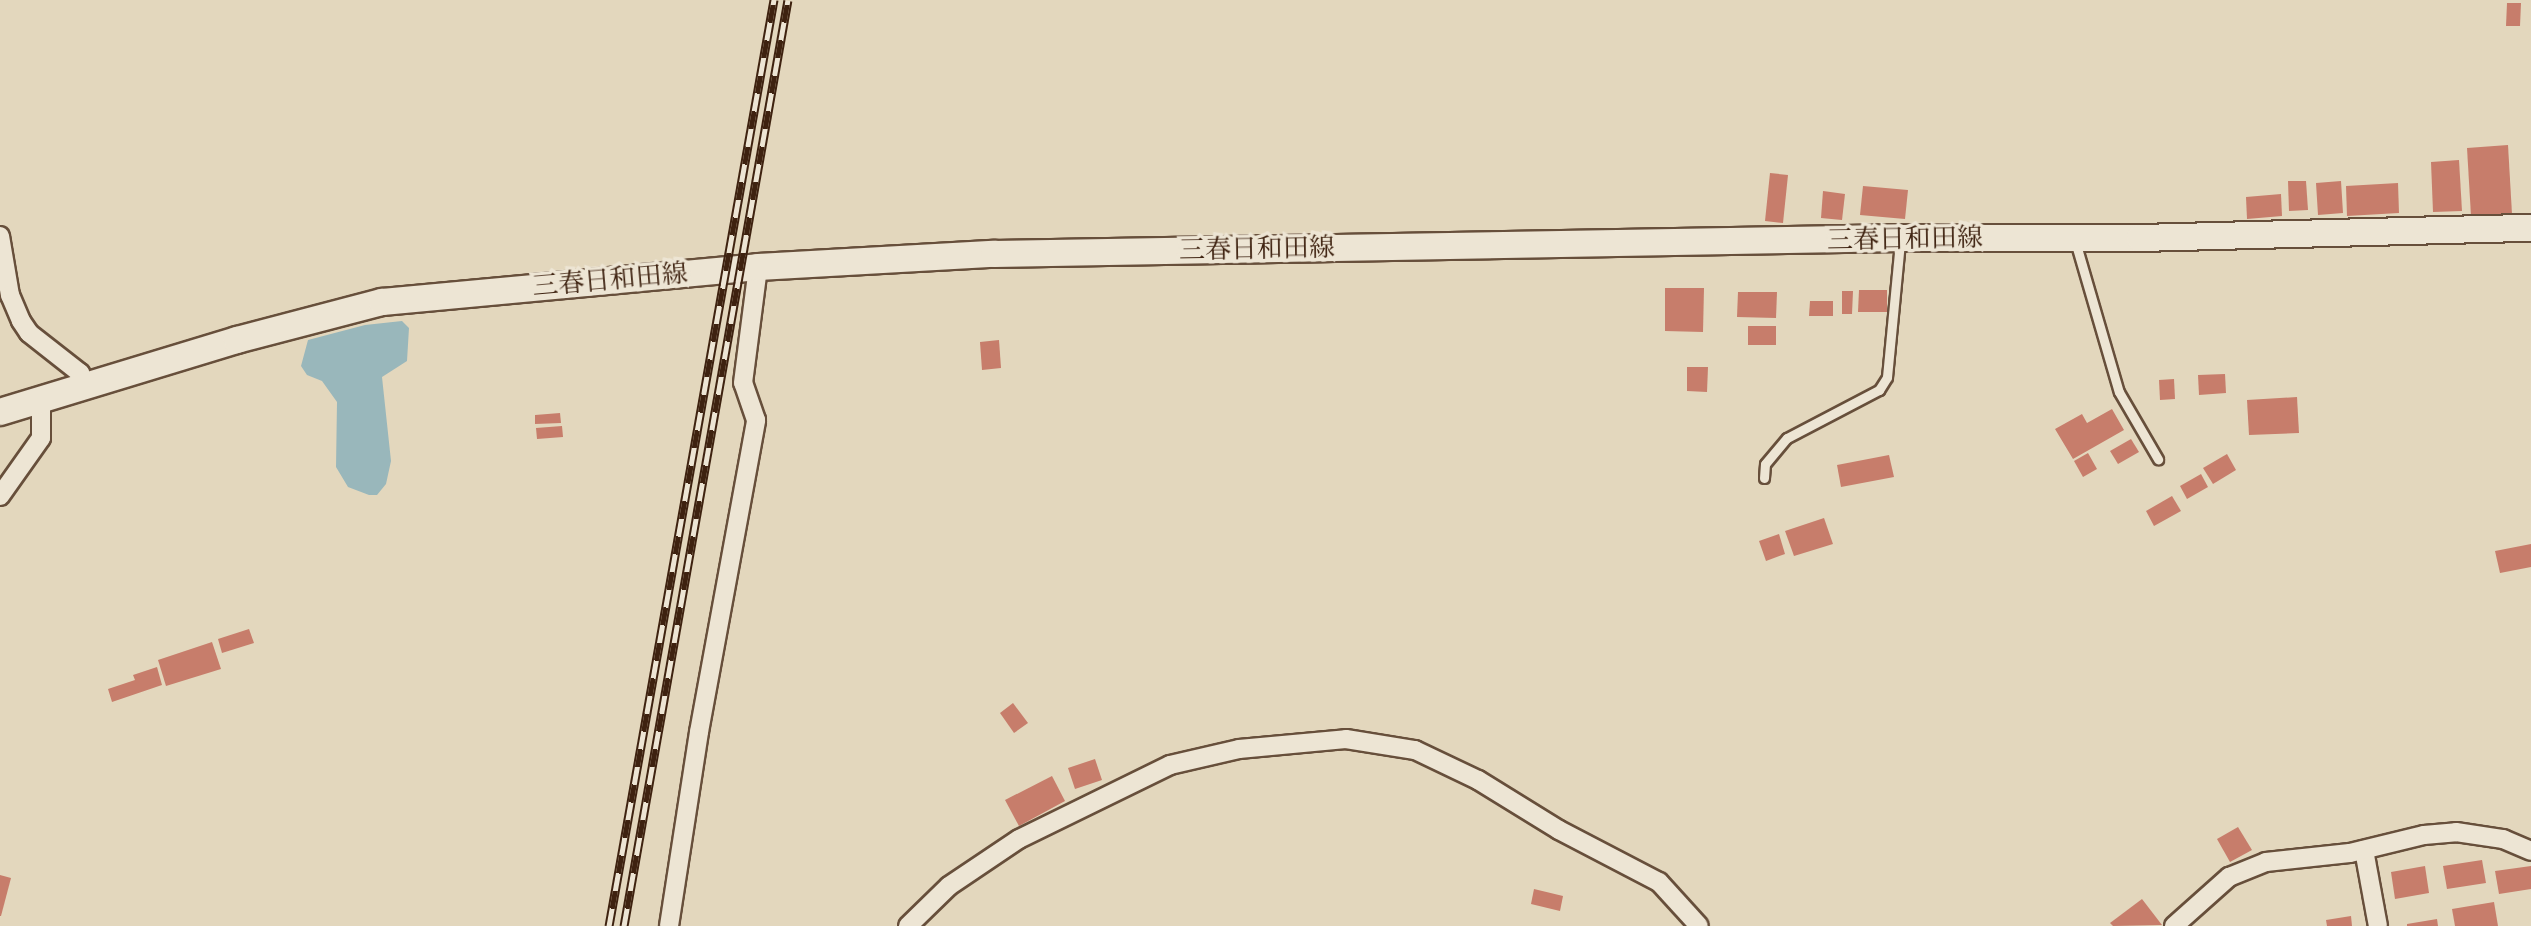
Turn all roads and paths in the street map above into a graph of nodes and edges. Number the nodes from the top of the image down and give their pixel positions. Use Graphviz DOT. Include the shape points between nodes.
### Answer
graph roads {
  1 [pos="2531,228"];
  2 [pos="0,236"];
  3 [pos="1901,238"];
  4 [pos="2074,238"];
  5 [pos="758,267"];
  6 [pos="85,387"];
  7 [pos="41,400"];
  8 [pos="0,412"];
  9 [pos="2158,459"];
  10 [pos="1764,478"];
  11 [pos="0,496"];
  12 [pos="2364,850"];
  13 [pos="2531,851"];
  14 [pos="669,926"];
  15 [pos="908,926"];
  16 [pos="1699,926"];
  17 [pos="2174,926"];
  18 [pos="2378,926"];
  1 -- 4 [label="main road, 三春日和田線"];
  2 -- 6 [label="street" via="10,295 21,321 80,373"];
  3 -- 4 [label="main road, 三春日和田線"];
  3 -- 5 [label="main road, 三春日和田線" via="994,254"];
  3 -- 10 [label="lane" via="1887,377 1879,390 1787,438 1765,464"];
  4 -- 9 [label="lane" via="2119,392"];
  5 -- 6 [label="main road, 三春日和田線" via="382,302"];
  5 -- 14 [label="street" via="743,383 756,420"];
  6 -- 7 [label="main road, 三春日和田線"];
  7 -- 8 [label="main road, 三春日和田線"];
  7 -- 11 [label="street" via="41,438"];
  12 -- 13 [label="street" via="2456,832 2503,839"];
  12 -- 17 [label="street" via="2246,869 2229,877"];
  12 -- 18 [label="street"];
  15 -- 16 [label="street" via="949,886 1019,839 1170,765 1239,749 1346,739 1415,750 1478,780 1659,882"];
}
